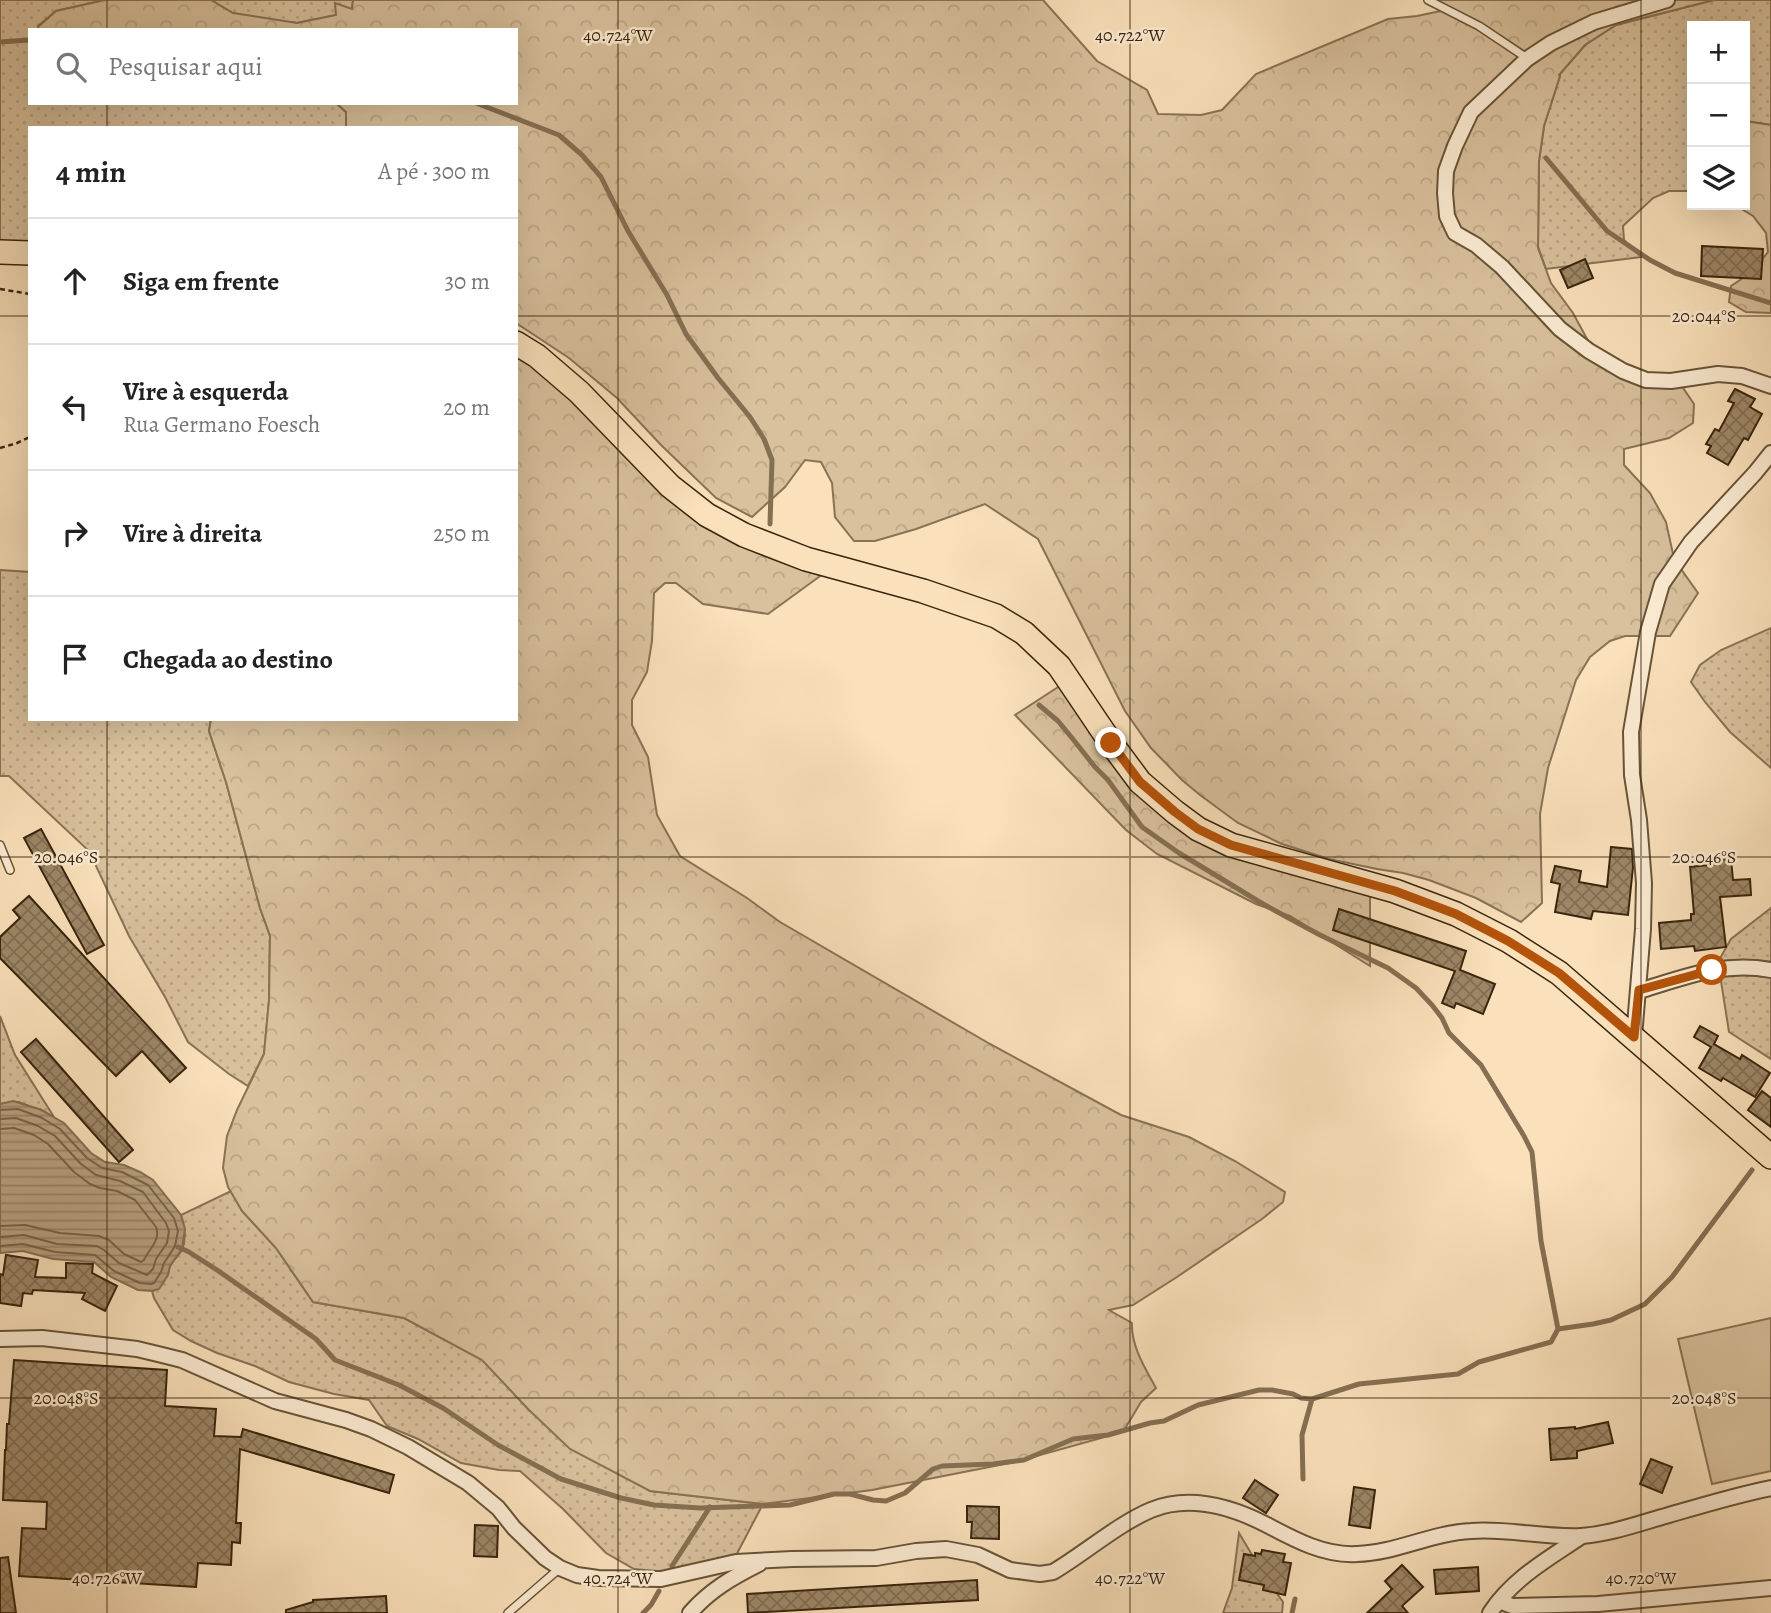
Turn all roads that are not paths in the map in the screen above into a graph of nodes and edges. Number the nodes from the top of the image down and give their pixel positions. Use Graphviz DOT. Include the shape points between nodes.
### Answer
graph roads {
  1 [pos="1428,0"];
  2 [pos="1667,0"];
  3 [pos="1527,59"];
  4 [pos="0,252"];
  5 [pos="28,253"];
  6 [pos="518,344"];
  7 [pos="1771,386"];
  8 [pos="1771,453"];
  9 [pos="0,845"];
  10 [pos="10,870"];
  11 [pos="1771,970"];
  12 [pos="1639,990"];
  13 [pos="1634,1037"];
  14 [pos="1771,1157"];
  15 [pos="0,1339"];
  16 [pos="1771,1488"];
  17 [pos="1583,1536"];
  18 [pos="766,1560"];
  19 [pos="559,1568"];
  20 [pos="1771,1588"];
  21 [pos="1494,1607"];
  22 [pos="508,1613"];
  23 [pos="690,1613"];
  1 -- 3 [label="lane" via="1479,26"];
  2 -- 3 [label="street" via="1594,22"];
  3 -- 7 [label="street" via="1471,112 1455,146 1446,171 1445,193 1447,216 1455,233 1502,267 1560,329 1623,371 1646,380 1742,376"];
  4 -- 5 [label="main road"];
  6 -- 13 [label="main road" via="579,392 670,486 707,515 806,559 923,591 996,616 1024,633 1059,666 1140,782 1198,829 1231,845 1395,891 1456,914 1559,973"];
  8 -- 12 [label="street" via="1691,542 1662,584 1648,632 1631,732 1644,883"];
  9 -- 10 [label="lane"];
  11 -- 12 [label="street" via="1751,966 1712,970"];
  12 -- 13 [label="street"];
  13 -- 14 [label="main road"];
  15 -- 19 [label="street" via="43,1338 162,1354 275,1401 370,1429 468,1483"];
  16 -- 17 [label="street"];
  17 -- 18 [label="street" via="1471,1531 1353,1555 1290,1538 1226,1507 1188,1503 1151,1510 1053,1572 1040,1574 1010,1570 978,1555 946,1549 876,1558"];
  17 -- 21 [label="street" via="1523,1575"];
  18 -- 19 [label="street" via="661,1579 598,1578"];
  18 -- 23 [label="street" via="716,1587"];
  19 -- 22 [label="lane"];
  20 -- 21 [label="street" via="1598,1604"];
}
